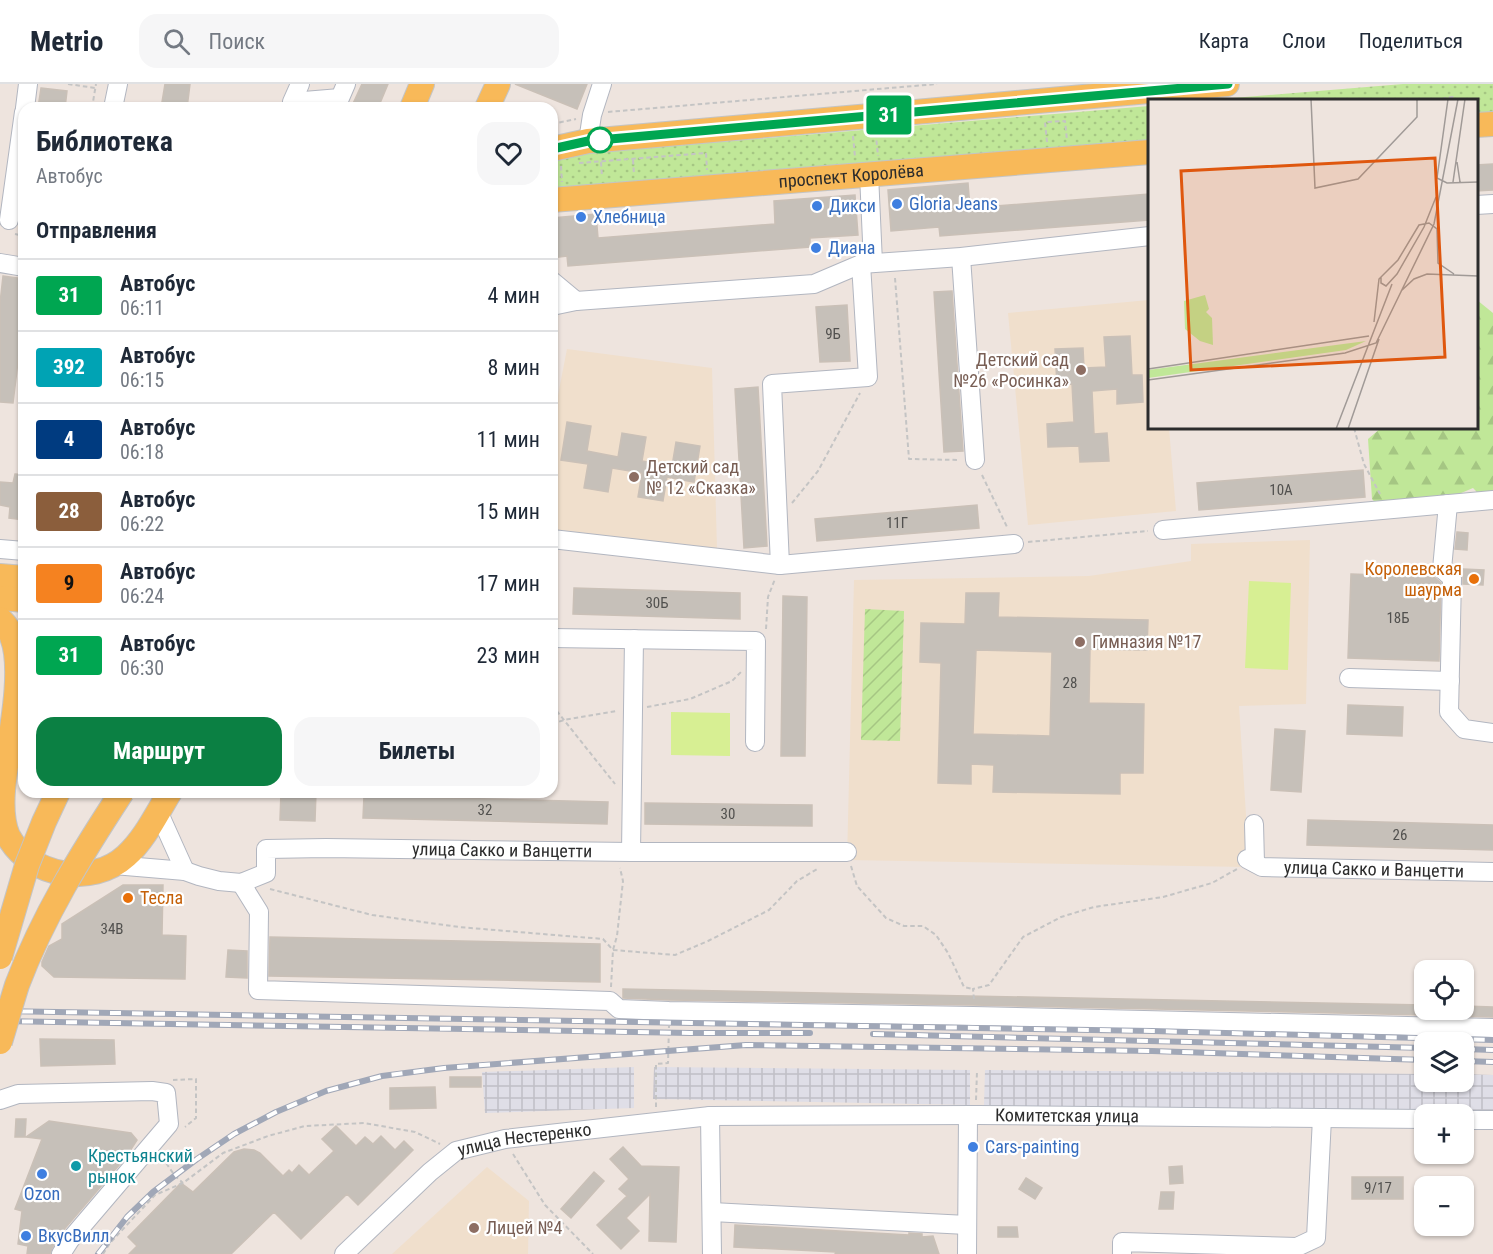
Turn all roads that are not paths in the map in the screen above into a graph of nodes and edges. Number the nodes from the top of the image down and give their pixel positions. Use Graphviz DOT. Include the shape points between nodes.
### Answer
graph roads {
  1 [pos="28,84"];
  2 [pos="118,84"];
  3 [pos="300,84"];
  4 [pos="346,84"];
  5 [pos="422,84"];
  6 [pos="498,84"];
  7 [pos="602,84"];
  8 [pos="1227,84"];
  9 [pos="25,102"];
  10 [pos="114,102"];
  11 [pos="414,102"];
  12 [pos="490,102"];
  13 [pos="1493,124"];
  14 [pos="1478,125"];
  15 [pos="594,151"];
  16 [pos="1148,152"];
  17 [pos="18,154"];
  18 [pos="558,157"];
  19 [pos="868,170"];
  20 [pos="558,200"];
  21 [pos="1493,204"];
  22 [pos="1478,205"];
  23 [pos="9,220"];
  24 [pos="1148,236"];
  25 [pos="961,257"];
  26 [pos="0,263"];
  27 [pos="867,263"];
  28 [pos="18,266"];
  29 [pos="558,286"];
  30 [pos="576,301"];
  31 [pos="558,305"];
  32 [pos="975,460"];
  33 [pos="1493,500"];
  34 [pos="1448,504"];
  35 [pos="1162,530"];
  36 [pos="558,540"];
  37 [pos="1014,544"];
  38 [pos="0,549"];
  39 [pos="18,550"];
  40 [pos="780,565"];
  41 [pos="0,576"];
  42 [pos="18,578"];
  43 [pos="0,598"];
  44 [pos="18,600"];
  45 [pos="0,619"];
  46 [pos="558,638"];
  47 [pos="634,639"];
  48 [pos="18,668"];
  49 [pos="1349,678"];
  50 [pos="1449,681"];
  51 [pos="18,692"];
  52 [pos="1493,733"];
  53 [pos="755,742"];
  54 [pos="55,798"];
  55 [pos="118,798"];
  56 [pos="164,802"];
  57 [pos="1254,824"];
  58 [pos="624,851"];
  59 [pos="847,852"];
  60 [pos="114,865"];
  61 [pos="184,871"];
  62 [pos="1493,872"];
  63 [pos="241,883"];
  64 [pos="0,957"];
  65 [pos="1493,1028"];
  66 [pos="0,1042"];
  67 [pos="0,1100"];
  68 [pos="972,1112"];
  69 [pos="710,1116"];
  70 [pos="1322,1118"];
  71 [pos="1414,1119"];
  72 [pos="1474,1120"];
  73 [pos="1493,1120"];
  74 [pos="712,1212"];
  75 [pos="967,1225"];
  76 [pos="1297,1250"];
  77 [pos="61,1254"];
  78 [pos="344,1254"];
  79 [pos="712,1254"];
  80 [pos="967,1254"];
  81 [pos="1122,1254"];
  1 -- 9 [label="street"];
  2 -- 10 [label="street"];
  3 -- 4 [label="street" via="292,102 340,98"];
  5 -- 11 [label="main road"];
  6 -- 12 [label="main road"];
  7 -- 15 [label="street" via="592,115"];
  8 -- 15 [label="main road" via="988,105 858,127"];
  13 -- 14 [label="main road"];
  15 -- 18 [label="main road"];
  16 -- 19 [label="main road, проспект Королёва"];
  17 -- 23 [label="street"];
  19 -- 20 [label="main road, проспект Королёва"];
  19 -- 27 [label="street"];
  21 -- 22 [label="street"];
  24 -- 25 [label="street"];
  25 -- 27 [label="street"];
  25 -- 32 [label="street"];
  26 -- 28 [label="street"];
  27 -- 30 [label="street" via="814,284"];
  27 -- 40 [label="street" via="868,377 772,384"];
  29 -- 30 [label="street"];
  30 -- 31 [label="street"];
  33 -- 34 [label="street"];
  34 -- 35 [label="street"];
  34 -- 50 [label="street" via="1442,569 1452,578"];
  36 -- 40 [label="street"];
  37 -- 40 [label="street"];
  38 -- 39 [label="street"];
  41 -- 42 [label="main road"];
  43 -- 44 [label="main road"];
  45 -- 48 [label="main road" via="8,629"];
  46 -- 47 [label="street"];
  47 -- 53 [label="street" via="756,641"];
  47 -- 58 [label="street"];
  49 -- 50 [label="street"];
  50 -- 52 [label="street" via="1449,712 1464,729"];
  51 -- 60 [label="main road" via="2,804 8,836 27,858 53,871 81,874"];
  54 -- 64 [label="main road, bridge" via="27,865"];
  55 -- 66 [label="main road, bridge" via="54,905 17,985"];
  56 -- 60 [label="main road" via="128,855"];
  56 -- 61 [label="street"];
  57 -- 62 [label="street, улица Сакко и Ванцетти" via="1251,861 1262,867"];
  58 -- 59 [label="street, улица Сакко и Ванцетти"];
  58 -- 63 [label="street, улица Сакко и Ванцетти" via="266,849 266,873"];
  60 -- 61 [label="street"];
  61 -- 63 [label="street"];
  63 -- 65 [label="street" via="259,912 258,990 610,1001 619,1009 669,1011"];
  67 -- 77 [label="street" via="18,1094 152,1090 166,1093 169,1124"];
  68 -- 69 [label="street, Комитетская улица"];
  68 -- 70 [label="street, Комитетская улица"];
  68 -- 75 [label="street"];
  69 -- 74 [label="street"];
  69 -- 78 [label="street, улица Нестеренко" via="505,1139 456,1151"];
  70 -- 71 [label="street, Комитетская улица"];
  70 -- 76 [label="street" via="1316,1238"];
  72 -- 73 [label="street"];
  74 -- 75 [label="street"];
  74 -- 79 [label="street"];
  75 -- 80 [label="street"];
  76 -- 81 [label="street" via="1122,1242"];
}
